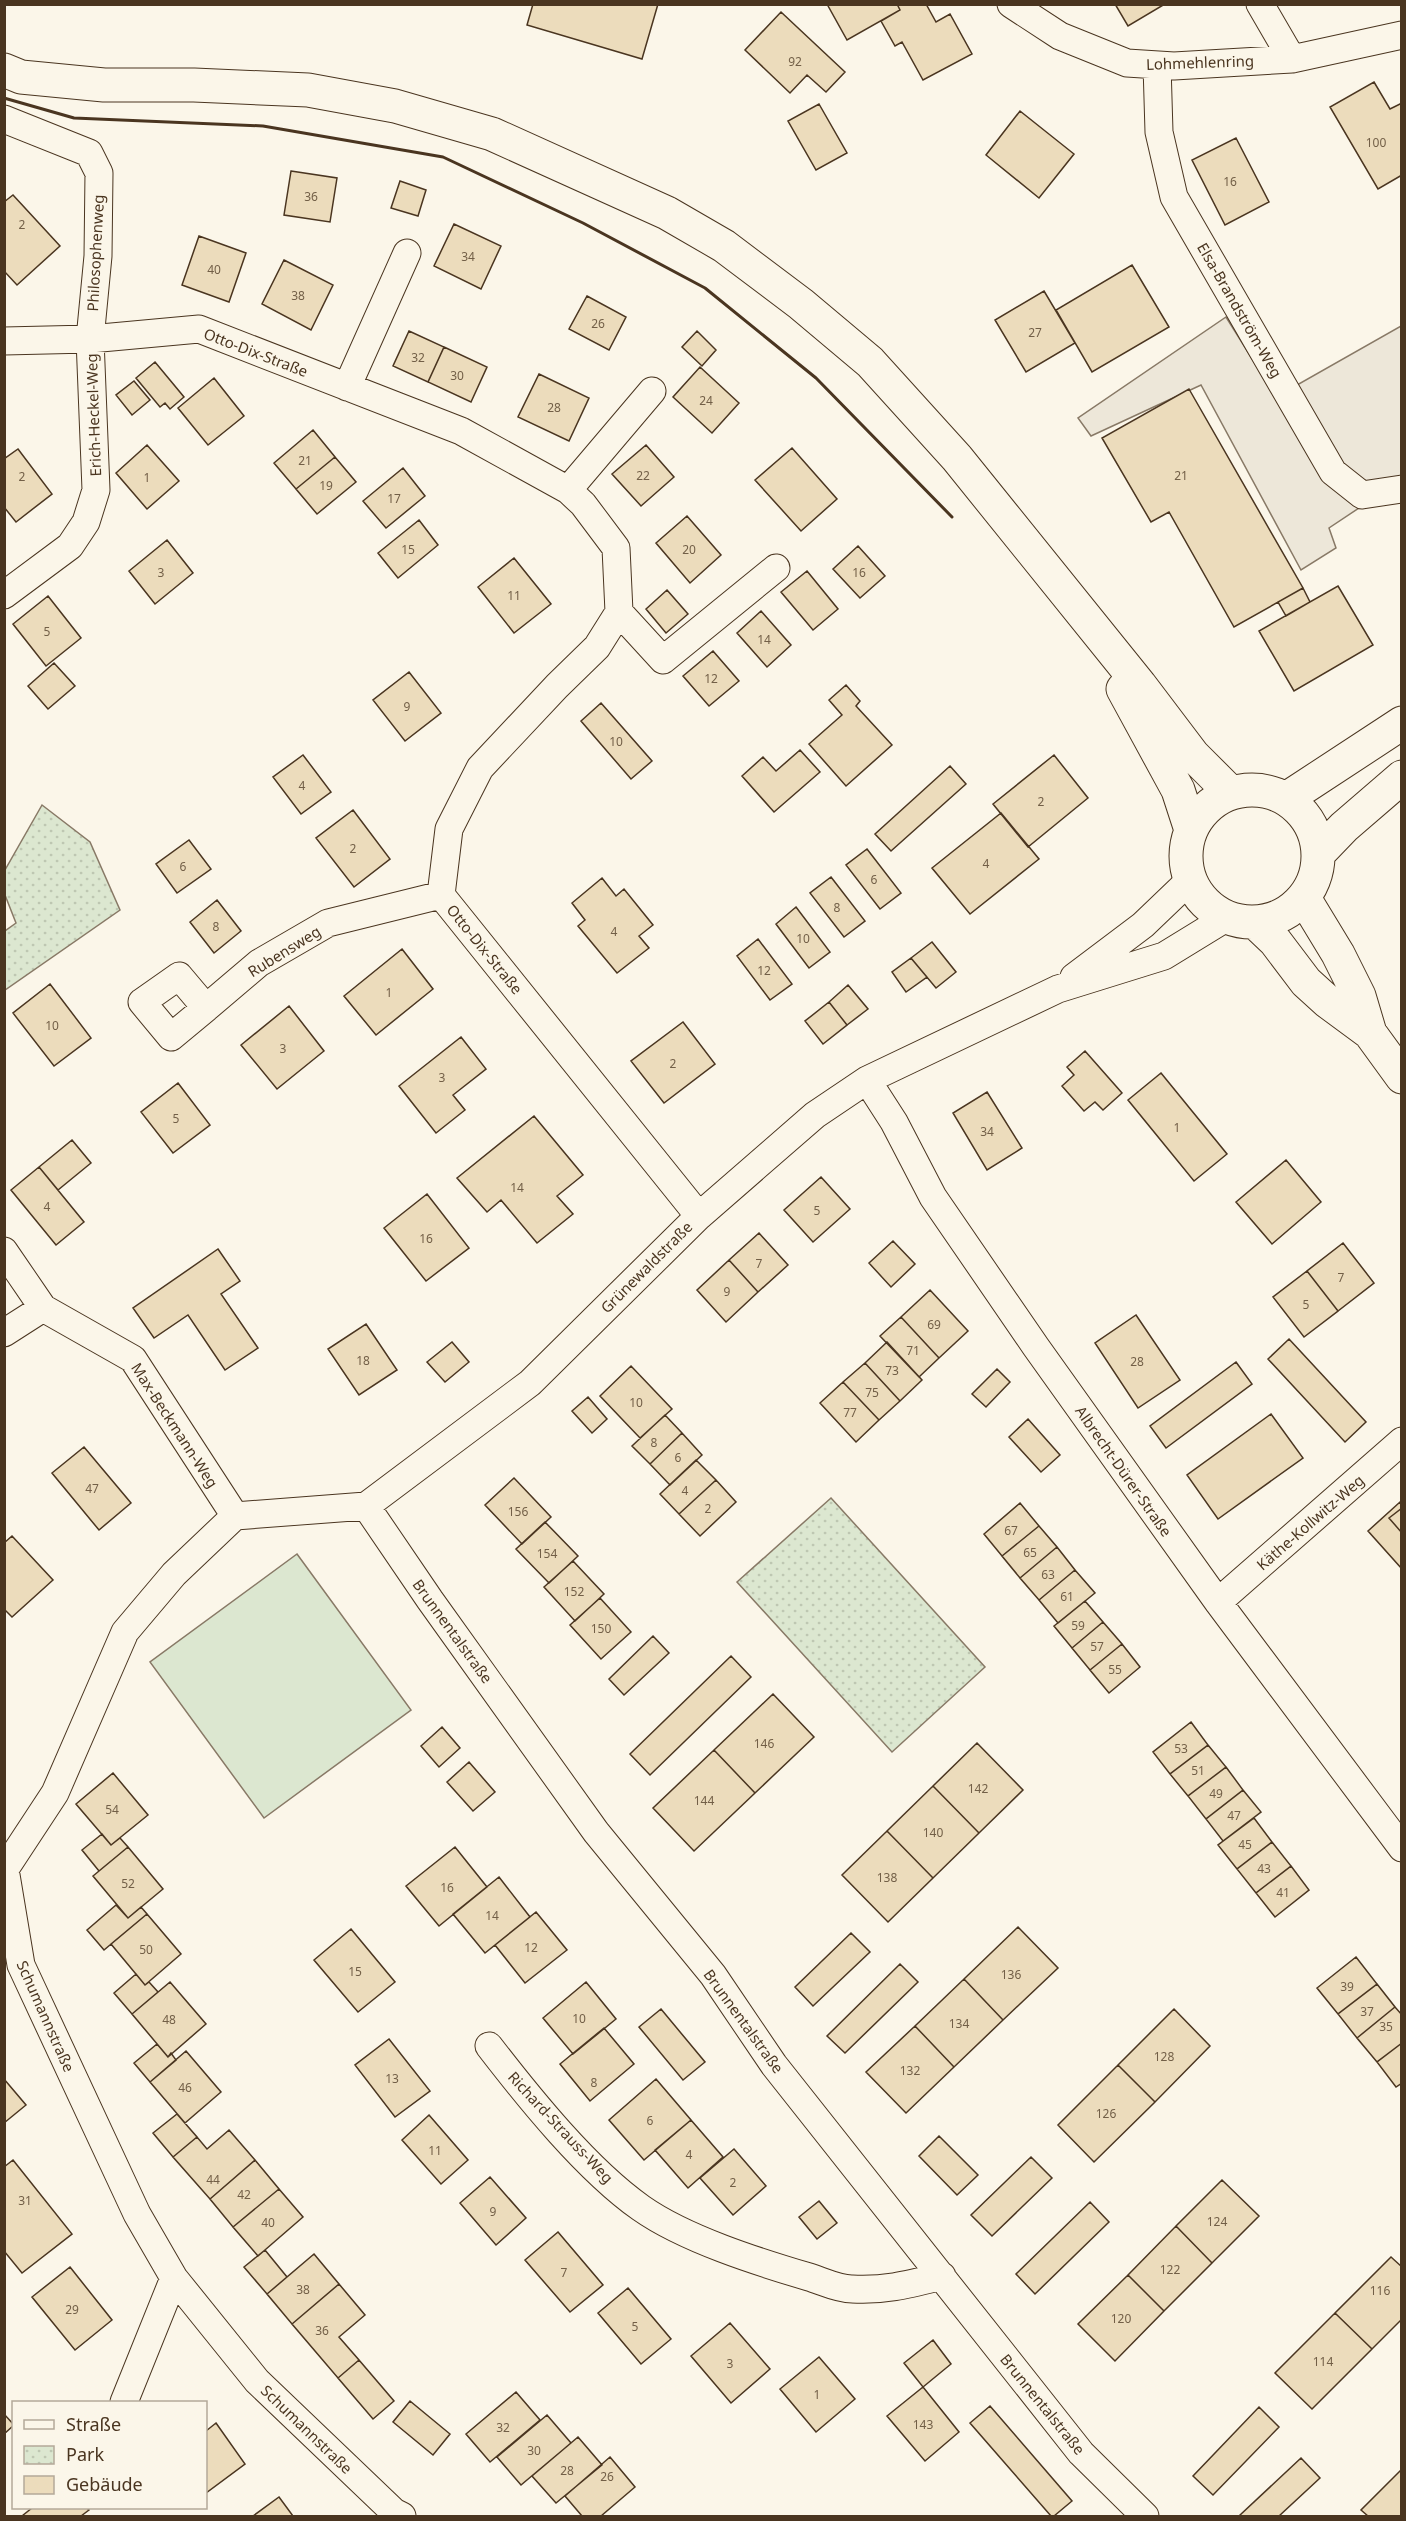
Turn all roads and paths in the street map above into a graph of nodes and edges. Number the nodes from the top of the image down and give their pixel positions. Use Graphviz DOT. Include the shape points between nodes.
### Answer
graph roads {
  1 [pos="1011,4"];
  2 [pos="1260,4"];
  3 [pos="1401,35"];
  4 [pos="1293,59"];
  5 [pos="1157,65"];
  6 [pos="4,70"];
  7 [pos="4,119"];
  8 [pos="407,254"];
  9 [pos="90,339"];
  10 [pos="4,341"];
  11 [pos="347,387"];
  12 [pos="652,391"];
  13 [pos="1401,489"];
  14 [pos="568,490"];
  15 [pos="776,568"];
  16 [pos="4,595"];
  17 [pos="619,612"];
  18 [pos="1089,624"];
  19 [pos="1401,723"];
  20 [pos="1401,777"];
  21 [pos="1231,793"];
  22 [pos="1286,799"];
  23 [pos="1191,830"];
  24 [pos="1318,854"];
  25 [pos="1190,880"];
  26 [pos="441,895"];
  27 [pos="1304,898"];
  28 [pos="1240,920"];
  29 [pos="1058,989"];
  30 [pos="206,1008"];
  31 [pos="1370,1033"];
  32 [pos="1401,1077"];
  33 [pos="867,1080"];
  34 [pos="699,1216"];
  35 [pos="4,1251"];
  36 [pos="43,1308"];
  37 [pos="4,1333"];
  38 [pos="1401,1441"];
  39 [pos="366,1506"];
  40 [pos="235,1516"];
  41 [pos="1218,1602"];
  42 [pos="1401,1848"];
  43 [pos="13,1972"];
  44 [pos="489,2046"];
  45 [pos="942,2276"];
  46 [pos="174,2278"];
  47 [pos="125,2401"];
  48 [pos="396,2515"];
  49 [pos="1145,2517"];
  1 -- 5 [label="street, Lohmehlenring" via="1060,36 1127,63"];
  2 -- 4 [label="street"];
  3 -- 4 [label="street, Lohmehlenring"];
  4 -- 5 [label="street, Lohmehlenring"];
  5 -- 13 [label="street, Elsa-Brandström-Weg" via="1159,132 1180,207 1333,472 1362,495"];
  6 -- 18 [label="street" via="21,76 104,86 308,90 395,106 492,134 667,213 724,246 870,362 957,458"];
  7 -- 9 [label="street, Philosophenweg" via="89,153 99,173 98,256"];
  8 -- 11 [label="street"];
  9 -- 10 [label="street, Otto-Dix-Straße"];
  9 -- 11 [label="street, Otto-Dix-Straße" via="199,329"];
  9 -- 16 [label="street, Erich-Heckel-Weg" via="96,490 86,522 70,546"];
  11 -- 14 [label="street, Otto-Dix-Straße" via="461,431"];
  12 -- 14 [label="street"];
  14 -- 17 [label="street, Otto-Dix-Straße" via="616,548"];
  15 -- 17 [label="street" via="663,660"];
  17 -- 26 [label="street, Otto-Dix-Straße" via="597,647 480,768 449,829"];
  18 -- 21 [label="street" via="1193,755"];
  18 -- 23 [label="street" via="1178,790"];
  19 -- 22 [label="street"];
  20 -- 24 [label="street"];
  21 -- 22 [label="street" via="1259,790"];
  21 -- 23 [label="street" via="1207,807"];
  22 -- 24 [label="street" via="1302,813 1313,832"];
  23 -- 25 [label="street" via="1186,846"];
  24 -- 27 [label="street" via="1315,877"];
  25 -- 28 [label="street" via="1205,903"];
  25 -- 29 [label="street, Grünewaldstraße" via="1143,925"];
  26 -- 30 [label="street, Rubensweg" via="328,923 259,963"];
  26 -- 34 [label="street, Otto-Dix-Straße"];
  27 -- 28 [label="street" via="1273,919"];
  27 -- 31 [label="street" via="1359,996"];
  28 -- 29 [label="street, Grünewaldstraße" via="1164,956"];
  28 -- 31 [label="street" via="1275,941 1306,982"];
  29 -- 33 [label="street, Grünewaldstraße"];
  31 -- 32 [label="street"];
  33 -- 34 [label="street, Grünewaldstraße" via="815,1115"];
  33 -- 41 [label="street, Albrecht-Dürer-Straße" via="933,1197"];
  34 -- 39 [label="street, Grünewaldstraße" via="530,1383"];
  35 -- 36 [label="street, Max-Beckmann-Weg"];
  36 -- 37 [label="street"];
  36 -- 40 [label="street, Max-Beckmann-Weg" via="133,1359"];
  38 -- 41 [label="street, Käthe-Kollwitz-Weg"];
  39 -- 40 [label="street"];
  39 -- 45 [label="street, Brunnentalstraße" via="596,1832"];
  40 -- 43 [label="street, Schumannstraße" via="174,1574 125,1632 55,1792 4,1869"];
  41 -- 42 [label="street, Albrecht-Dürer-Straße"];
  43 -- 46 [label="street, Schumannstraße"];
  44 -- 45 [label="street, Richard-Strauss-Weg" via="602,2175 642,2208 687,2232 749,2258 849,2289 891,2289"];
  45 -- 49 [label="street, Brunnentalstraße" via="1081,2453"];
  46 -- 47 [label="street"];
  46 -- 48 [label="street, Schumannstraße" via="257,2381"];
}
